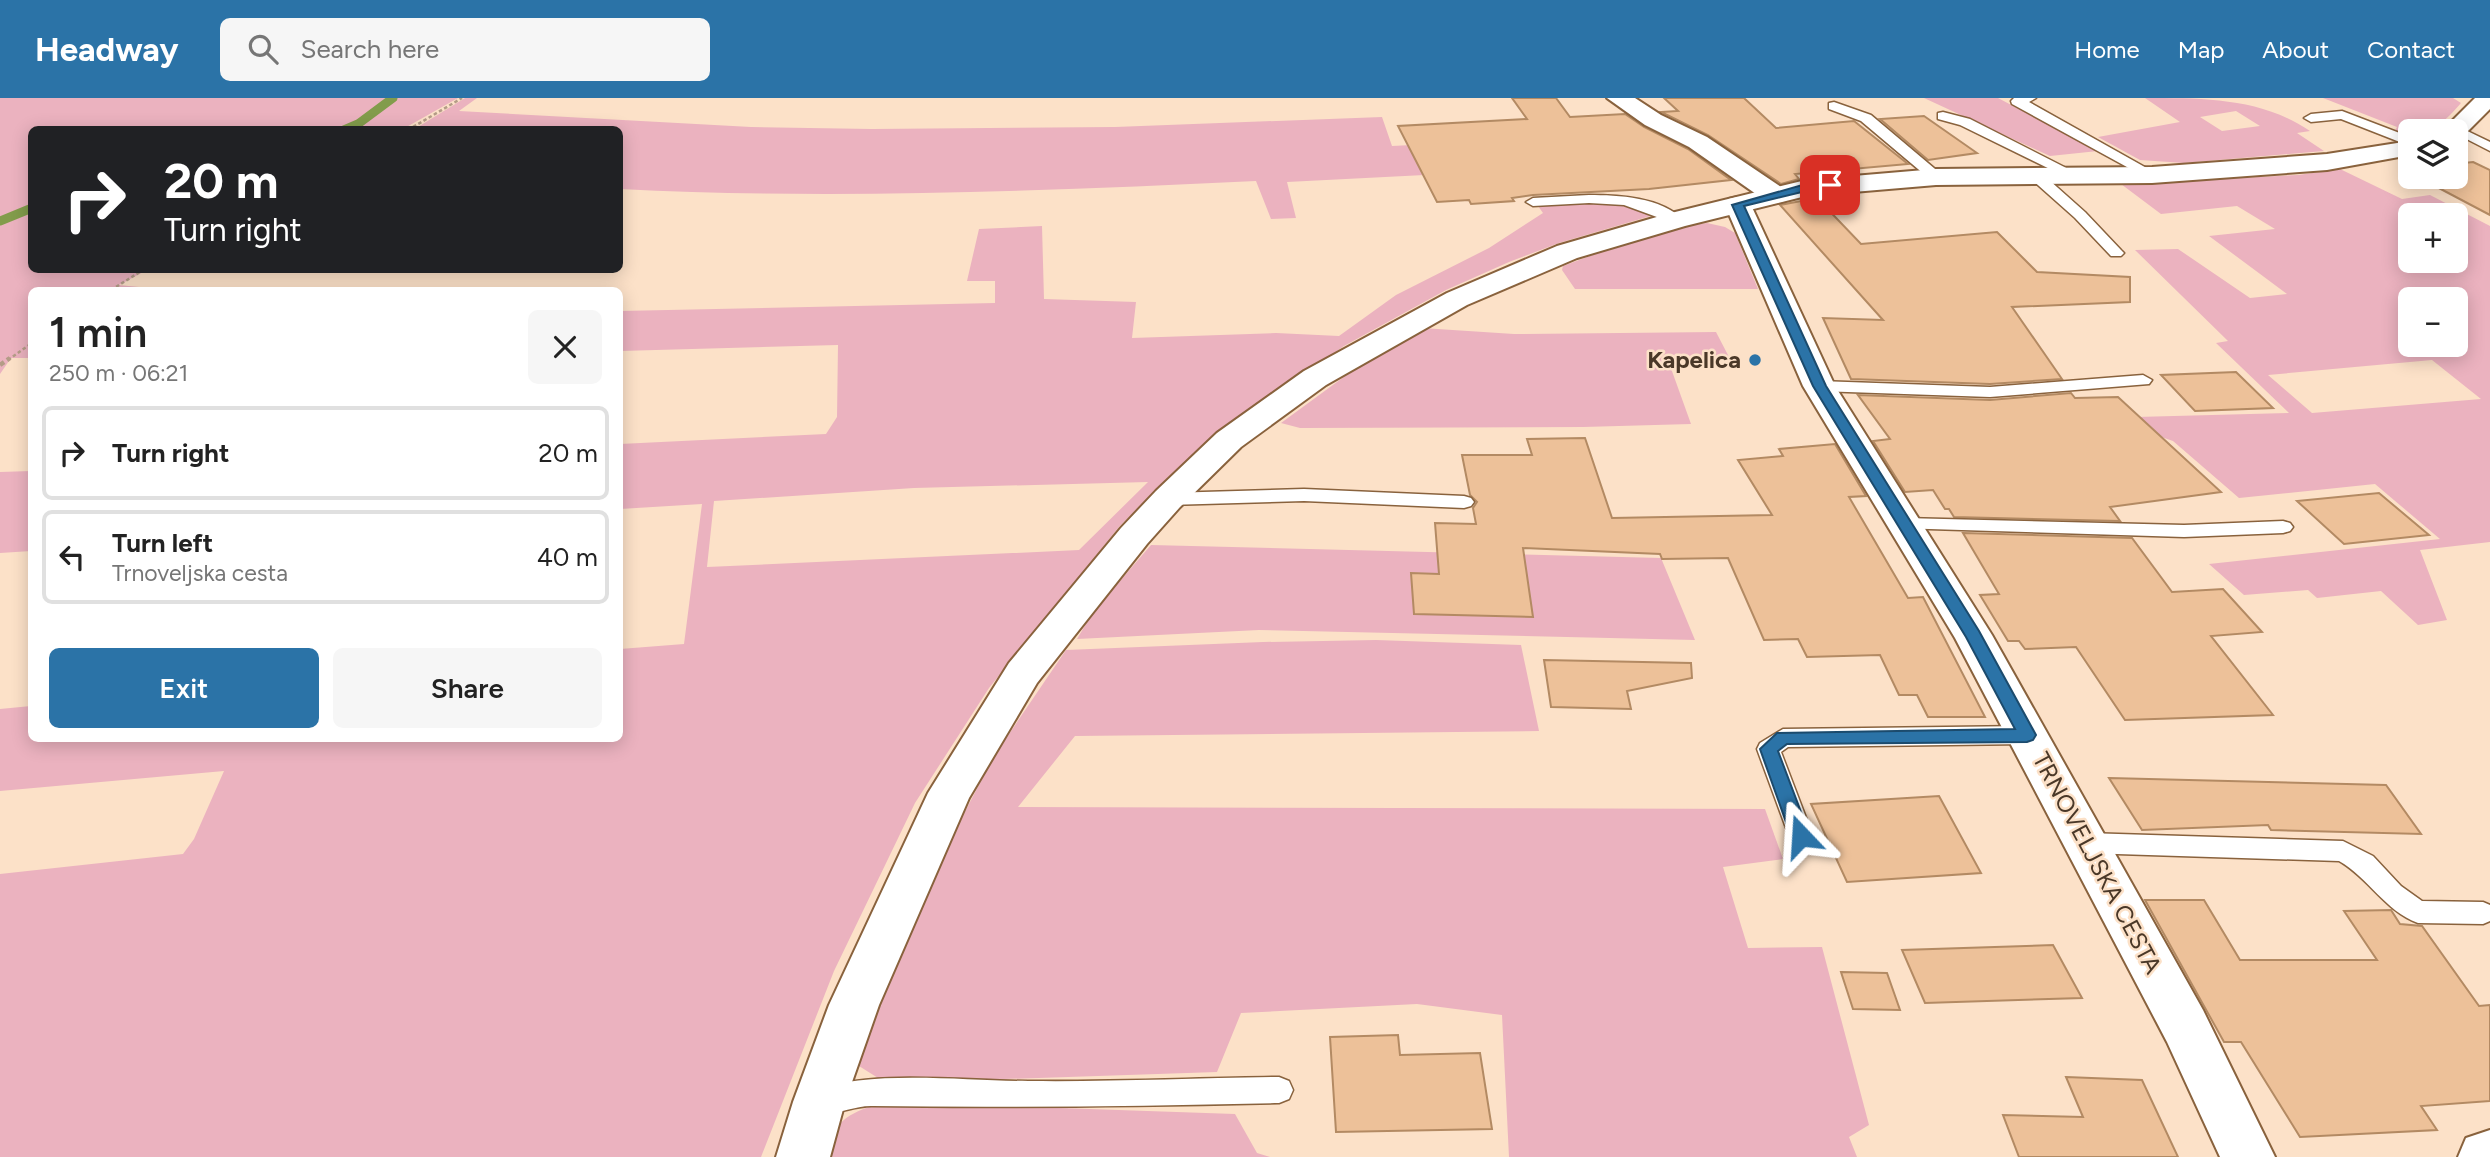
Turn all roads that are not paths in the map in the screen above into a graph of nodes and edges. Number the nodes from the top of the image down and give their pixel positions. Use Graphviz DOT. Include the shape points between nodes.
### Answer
graph roads {
  1 [pos="1619,98"];
  2 [pos="2031,98"];
  3 [pos="2487,98"];
  4 [pos="1834,106"];
  5 [pos="1943,116"];
  6 [pos="2311,118"];
  7 [pos="2466,119"];
  8 [pos="2468,136"];
  9 [pos="2398,137"];
  10 [pos="2490,147"];
  11 [pos="2398,150"];
  12 [pos="2034,174"];
  13 [pos="2071,174"];
  14 [pos="2152,175"];
  15 [pos="1936,177"];
  16 [pos="1775,195"];
  17 [pos="1533,202"];
  18 [pos="1738,205"];
  19 [pos="1676,220"];
  20 [pos="2116,254"];
  21 [pos="2143,380"];
  22 [pos="1819,386"];
  23 [pos="1168,499"];
  24 [pos="1464,502"];
  25 [pos="1904,524"];
  26 [pos="2283,527"];
  27 [pos="2027,735"];
  28 [pos="1801,836"];
  29 [pos="2086,843"];
  30 [pos="2483,913"];
  31 [pos="1279,1090"];
  32 [pos="819,1102"];
  33 [pos="2490,1156"];
  34 [pos="803,1157"];
  35 [pos="2248,1157"];
  36 [pos="2485,1157"];
  1 -- 16 [label="street" via="1698,142"];
  2 -- 14 [label="lane" via="2017,101"];
  3 -- 7 [label="street"];
  4 -- 15 [label="lane" via="1866,118"];
  5 -- 13 [label="lane" via="1965,122"];
  6 -- 9 [label="lane" via="2342,115"];
  8 -- 10 [label="lane"];
  11 -- 14 [label="street" via="2327,162"];
  12 -- 13 [label="street"];
  12 -- 15 [label="street"];
  12 -- 20 [label="lane"];
  13 -- 14 [label="street"];
  15 -- 16 [label="street" via="1806,188"];
  16 -- 18 [label="street"];
  17 -- 19 [label="lane" via="1630,200"];
  18 -- 19 [label="street"];
  18 -- 22 [label="street, TRNOVELJSKA CESTA"];
  19 -- 23 [label="street" via="1567,252 1457,299 1395,332 1315,378 1229,440"];
  21 -- 22 [label="lane" via="1990,392"];
  22 -- 25 [label="street, TRNOVELJSKA CESTA"];
  23 -- 24 [label="lane" via="1304,495"];
  23 -- 32 [label="street" via="1023,673 950,793 854,1005"];
  25 -- 26 [label="lane" via="2184,531"];
  25 -- 27 [label="street, TRNOVELJSKA CESTA" via="1973,635"];
  27 -- 28 [label="lane" via="1783,738 1769,749"];
  27 -- 29 [label="street, TRNOVELJSKA CESTA"];
  29 -- 30 [label="lane" via="2343,851 2364,863 2392,894 2418,912"];
  29 -- 35 [label="street, TRNOVELJSKA CESTA" via="2185,1026"];
  31 -- 32 [label="lane" via="1031,1095 868,1092"];
  32 -- 34 [label="street"];
  33 -- 36 [label="street"];
}
